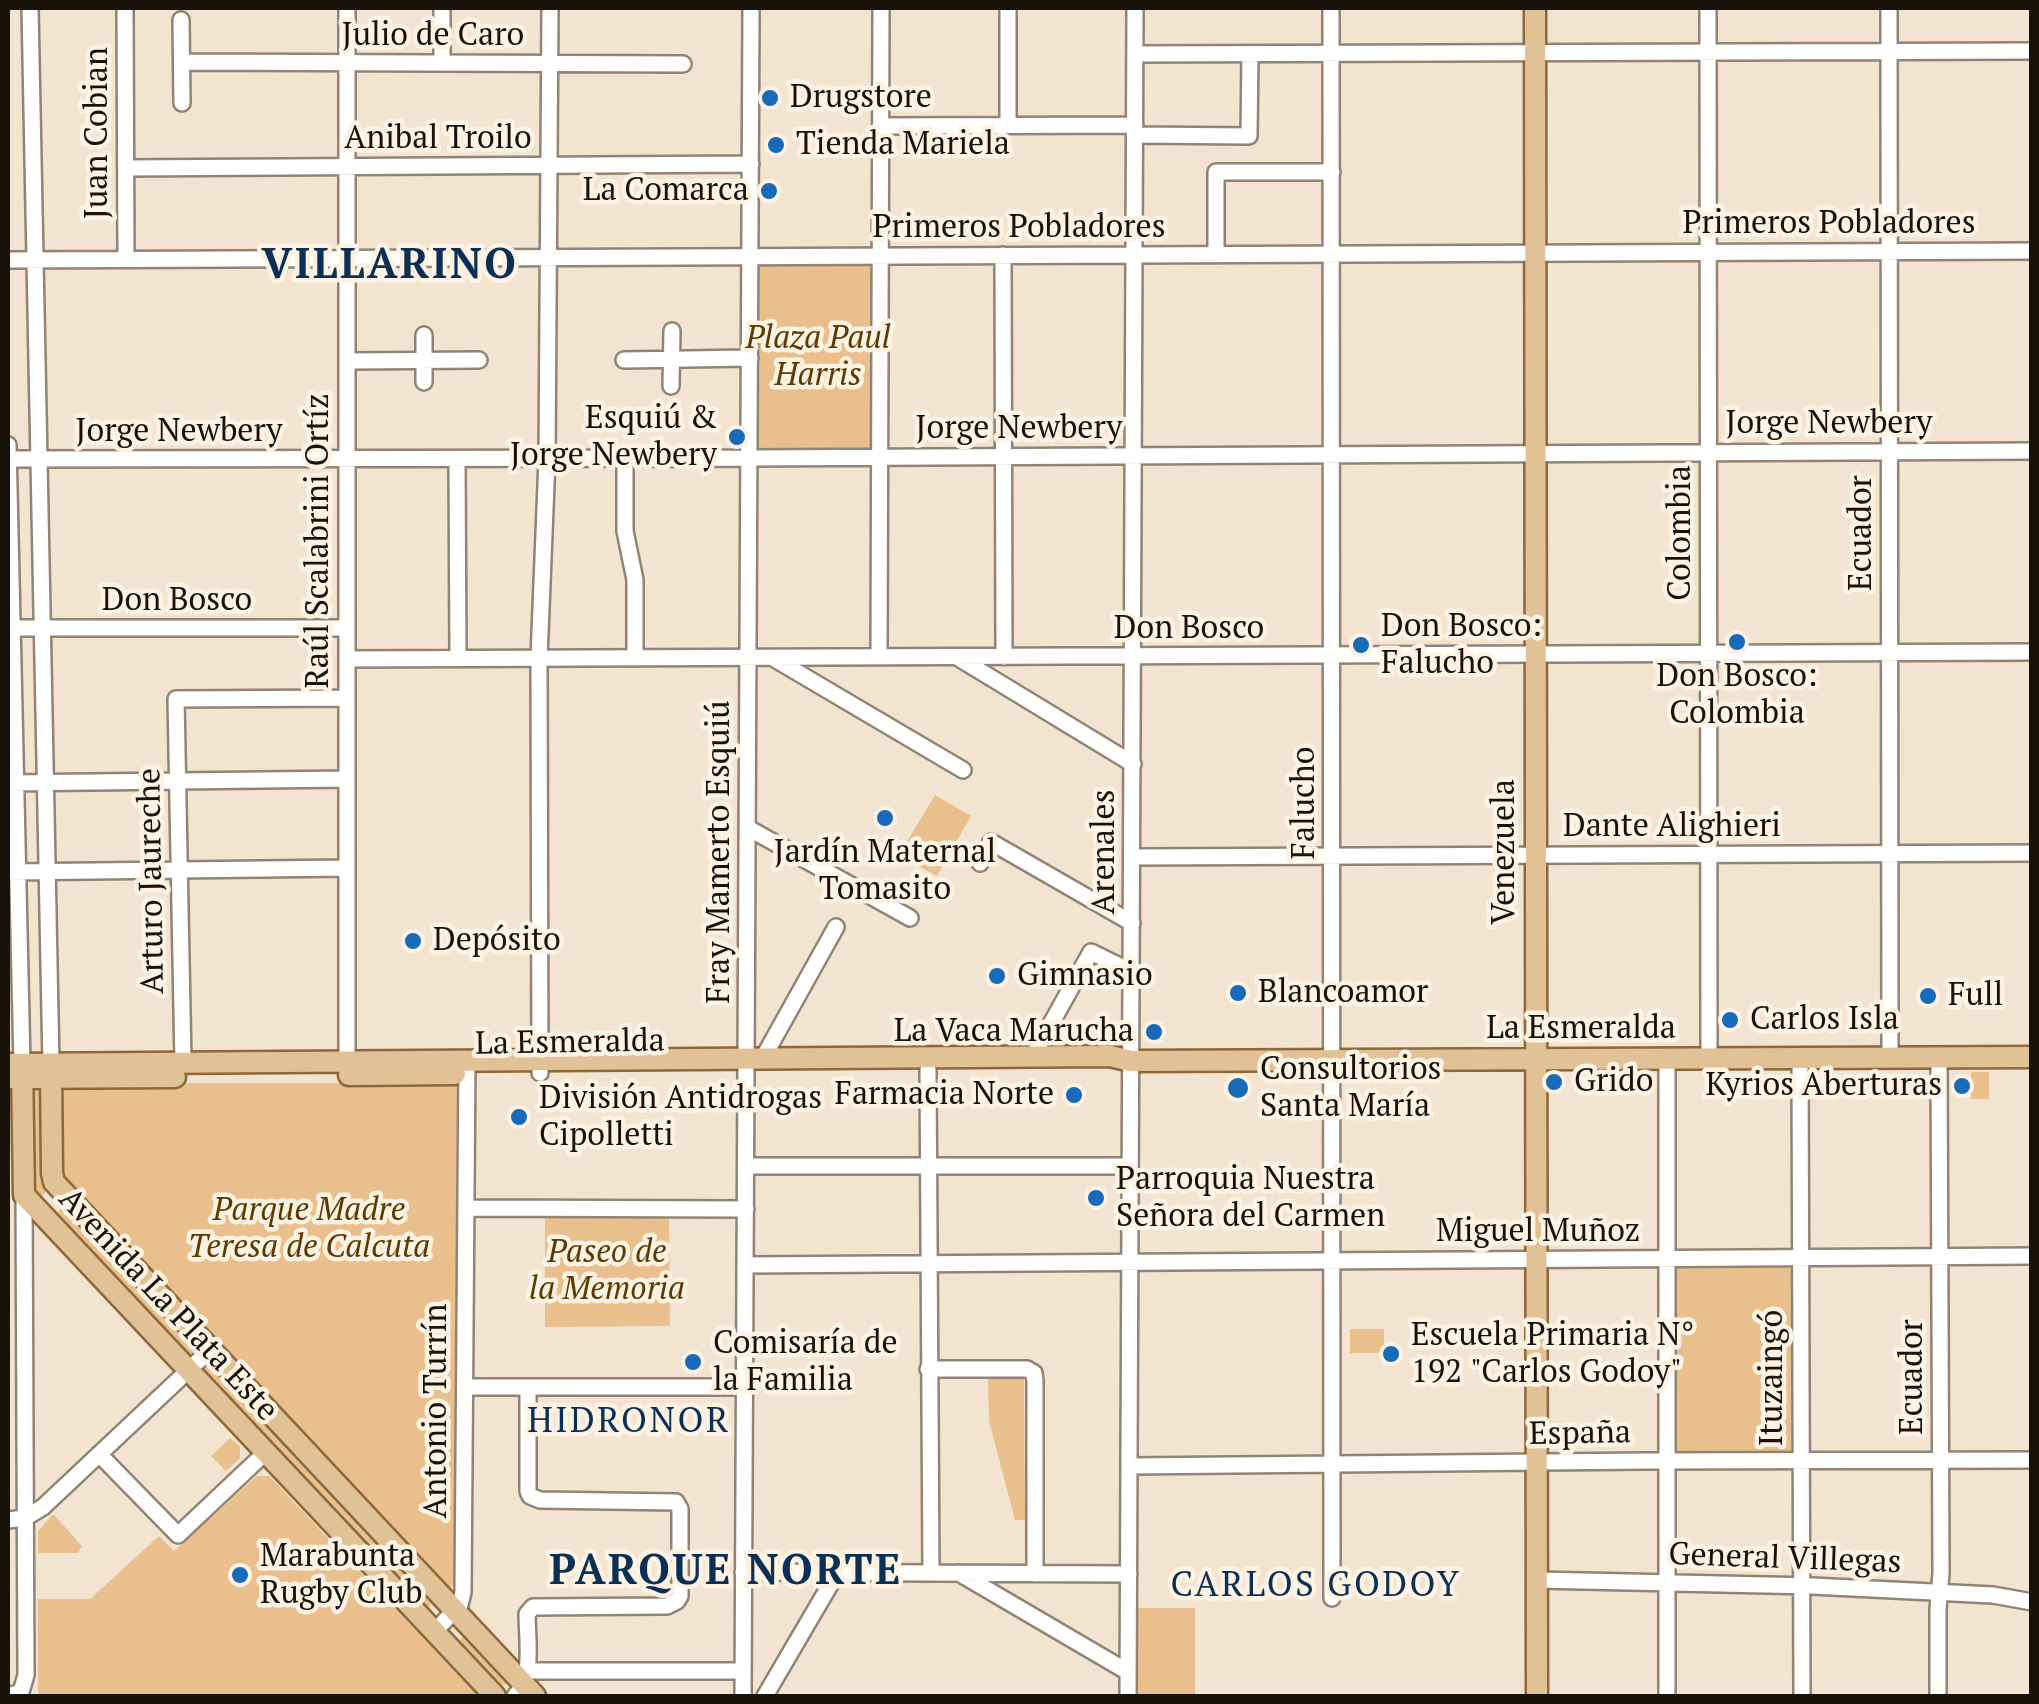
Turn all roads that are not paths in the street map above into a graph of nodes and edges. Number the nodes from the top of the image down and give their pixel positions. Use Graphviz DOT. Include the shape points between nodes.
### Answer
graph roads {
  1 [pos="30,8"];
  2 [pos="125,8"];
  3 [pos="347,8"];
  4 [pos="442,8"];
  5 [pos="550,8"];
  6 [pos="751,8"];
  7 [pos="881,8"];
  8 [pos="1008,8"];
  9 [pos="1136,8"];
  10 [pos="1332,8"];
  11 [pos="1536,8"];
  12 [pos="1708,8"];
  13 [pos="1889,8"];
  14 [pos="181,20"];
  15 [pos="1708,52"];
  16 [pos="1889,52"];
  17 [pos="2032,52"];
  18 [pos="1536,53"];
  19 [pos="1135,54"];
  20 [pos="1250,54"];
  21 [pos="1332,54"];
  22 [pos="182,62"];
  23 [pos="347,63"];
  24 [pos="442,63"];
  25 [pos="550,64"];
  26 [pos="683,64"];
  27 [pos="182,103"];
  28 [pos="881,126"];
  29 [pos="1008,126"];
  30 [pos="1135,130"];
  31 [pos="750,164"];
  32 [pos="549,166"];
  33 [pos="347,167"];
  34 [pos="126,168"];
  35 [pos="1332,172"];
  36 [pos="2032,251"];
  37 [pos="1708,252"];
  38 [pos="1889,252"];
  39 [pos="1535,253"];
  40 [pos="1216,254"];
  41 [pos="1332,254"];
  42 [pos="1134,255"];
  43 [pos="750,256"];
  44 [pos="880,256"];
  45 [pos="1004,256"];
  46 [pos="548,257"];
  47 [pos="347,258"];
  48 [pos="126,259"];
  49 [pos="8,260"];
  50 [pos="35,260"];
  51 [pos="672,331"];
  52 [pos="424,335"];
  53 [pos="750,358"];
  54 [pos="671,359"];
  55 [pos="424,360"];
  56 [pos="479,360"];
  57 [pos="624,360"];
  58 [pos="347,361"];
  59 [pos="424,382"];
  60 [pos="671,386"];
  61 [pos="8,446"];
  62 [pos="1890,451"];
  63 [pos="2032,451"];
  64 [pos="1708,452"];
  65 [pos="1535,453"];
  66 [pos="1332,454"];
  67 [pos="1004,456"];
  68 [pos="1134,456"];
  69 [pos="548,458"];
  70 [pos="625,458"];
  71 [pos="750,458"];
  72 [pos="880,458"];
  73 [pos="347,459"];
  74 [pos="457,459"];
  75 [pos="8,460"];
  76 [pos="38,460"];
  77 [pos="10,628"];
  78 [pos="42,628"];
  79 [pos="347,628"];
  80 [pos="1890,652"];
  81 [pos="2032,652"];
  82 [pos="1535,654"];
  83 [pos="1708,654"];
  84 [pos="1004,656"];
  85 [pos="1133,656"];
  86 [pos="1332,656"];
  87 [pos="635,657"];
  88 [pos="748,657"];
  89 [pos="770,657"];
  90 [pos="879,657"];
  91 [pos="956,657"];
  92 [pos="347,658"];
  93 [pos="458,658"];
  94 [pos="539,658"];
  95 [pos="347,698"];
  96 [pos="11,703"];
  97 [pos="1133,764"];
  98 [pos="963,770"];
  99 [pos="347,780"];
  100 [pos="177,781"];
  101 [pos="45,782"];
  102 [pos="12,783"];
  103 [pos="748,828"];
  104 [pos="2032,852"];
  105 [pos="1890,853"];
  106 [pos="1709,854"];
  107 [pos="1535,855"];
  108 [pos="1332,856"];
  109 [pos="1132,857"];
  110 [pos="980,863"];
  111 [pos="347,868"];
  112 [pos="179,870"];
  113 [pos="13,872"];
  114 [pos="46,872"];
  115 [pos="910,918"];
  116 [pos="1132,923"];
  117 [pos="836,927"];
  118 [pos="1132,972"];
  119 [pos="1034,1056"];
  120 [pos="2032,1057"];
  121 [pos="1800,1058"];
  122 [pos="1890,1058"];
  123 [pos="1939,1058"];
  124 [pos="1667,1059"];
  125 [pos="1709,1059"];
  126 [pos="1332,1060"];
  127 [pos="1535,1060"];
  128 [pos="1131,1061"];
  129 [pos="752,1062"];
  130 [pos="183,1063"];
  131 [pos="540,1066"];
  132 [pos="468,1067"];
  133 [pos="347,1068"];
  134 [pos="928,1069"];
  135 [pos="15,1071"];
  136 [pos="51,1071"];
  137 [pos="746,1166"];
  138 [pos="928,1166"];
  139 [pos="1130,1166"];
  140 [pos="52,1173"];
  141 [pos="26,1198"];
  142 [pos="466,1208"];
  143 [pos="746,1208"];
  144 [pos="2032,1256"];
  145 [pos="1940,1257"];
  146 [pos="1800,1258"];
  147 [pos="1667,1259"];
  148 [pos="1536,1260"];
  149 [pos="1332,1261"];
  150 [pos="1130,1262"];
  151 [pos="928,1264"];
  152 [pos="746,1265"];
  153 [pos="16,1285"];
  154 [pos="211,1349"];
  155 [pos="928,1369"];
  156 [pos="188,1370"];
  157 [pos="745,1386"];
  158 [pos="465,1387"];
  159 [pos="528,1387"];
  160 [pos="266,1452"];
  161 [pos="99,1454"];
  162 [pos="1668,1460"];
  163 [pos="1801,1460"];
  164 [pos="1940,1460"];
  165 [pos="2032,1460"];
  166 [pos="1536,1462"];
  167 [pos="1332,1464"];
  168 [pos="1129,1466"];
  169 [pos="25,1518"];
  170 [pos="8,1520"];
  171 [pos="744,1572"];
  172 [pos="837,1573"];
  173 [pos="931,1573"];
  174 [pos="959,1573"];
  175 [pos="1035,1574"];
  176 [pos="1129,1574"];
  177 [pos="1537,1580"];
  178 [pos="1668,1582"];
  179 [pos="1801,1586"];
  180 [pos="1939,1592"];
  181 [pos="1332,1598"];
  182 [pos="2032,1602"];
  183 [pos="456,1610"];
  184 [pos="434,1632"];
  185 [pos="743,1671"];
  186 [pos="1128,1672"];
  187 [pos="525,1687"];
  188 [pos="14,1694"];
  189 [pos="495,1696"];
  190 [pos="742,1696"];
  191 [pos="766,1696"];
  192 [pos="1128,1696"];
  193 [pos="1537,1696"];
  194 [pos="1668,1696"];
  195 [pos="1802,1696"];
  196 [pos="1938,1696"];
  1 -- 50 [label="street, Avenida La Plata Este"];
  2 -- 34 [label="street, Juan Cobian"];
  3 -- 23 [label="street, Raúl Scalabrini Ortíz"];
  4 -- 24 [label="street"];
  5 -- 25 [label="street"];
  6 -- 31 [label="street, Fray Mamerto Esquiú"];
  7 -- 28 [label="street"];
  8 -- 29 [label="street"];
  9 -- 19 [label="street, Arenales"];
  10 -- 21 [label="street, Falucho"];
  11 -- 18 [label="main road, Venezuela"];
  12 -- 15 [label="street, Colombia"];
  13 -- 16 [label="street, Ecuador"];
  14 -- 22 [label="street"];
  15 -- 16 [label="street"];
  15 -- 18 [label="street"];
  15 -- 37 [label="street, Colombia"];
  16 -- 17 [label="street"];
  16 -- 38 [label="street, Ecuador"];
  18 -- 21 [label="street"];
  18 -- 39 [label="main road, Venezuela"];
  19 -- 20 [label="street"];
  19 -- 30 [label="street, Arenales"];
  20 -- 21 [label="street"];
  20 -- 30 [label="street" via="1250,136"];
  21 -- 35 [label="street, Falucho"];
  22 -- 23 [label="street, Julio de Caro"];
  22 -- 27 [label="street"];
  23 -- 24 [label="street, Julio de Caro"];
  23 -- 33 [label="street, Raúl Scalabrini Ortíz"];
  24 -- 25 [label="street, Julio de Caro"];
  25 -- 26 [label="street, Julio de Caro"];
  25 -- 32 [label="street"];
  28 -- 29 [label="street"];
  28 -- 44 [label="street"];
  29 -- 30 [label="street"];
  30 -- 42 [label="street, Arenales"];
  31 -- 32 [label="street, Anibal Troilo"];
  31 -- 43 [label="street, Fray Mamerto Esquiú"];
  32 -- 33 [label="street, Anibal Troilo"];
  32 -- 46 [label="street"];
  33 -- 34 [label="street, Anibal Troilo"];
  33 -- 47 [label="street, Raúl Scalabrini Ortíz"];
  34 -- 48 [label="street, Juan Cobian"];
  35 -- 40 [label="street" via="1216,172"];
  35 -- 41 [label="street, Falucho"];
  36 -- 38 [label="street, Primeros Pobladores"];
  37 -- 38 [label="street, Primeros Pobladores"];
  37 -- 39 [label="street, Primeros Pobladores"];
  37 -- 64 [label="street, Colombia"];
  38 -- 62 [label="street, Ecuador"];
  39 -- 41 [label="street, Primeros Pobladores"];
  39 -- 65 [label="main road, Venezuela"];
  40 -- 41 [label="street, Primeros Pobladores"];
  40 -- 42 [label="street, Primeros Pobladores"];
  41 -- 66 [label="street, Falucho"];
  42 -- 45 [label="street, Primeros Pobladores"];
  42 -- 68 [label="street, Arenales"];
  43 -- 44 [label="street, Primeros Pobladores"];
  43 -- 46 [label="street, Primeros Pobladores"];
  43 -- 53 [label="street, Fray Mamerto Esquiú"];
  44 -- 45 [label="street, Primeros Pobladores"];
  44 -- 72 [label="street"];
  45 -- 67 [label="street"];
  46 -- 47 [label="street, Primeros Pobladores"];
  46 -- 69 [label="street"];
  47 -- 48 [label="street, Primeros Pobladores"];
  47 -- 58 [label="street, Raúl Scalabrini Ortíz"];
  48 -- 50 [label="street, Primeros Pobladores"];
  49 -- 50 [label="street, Primeros Pobladores"];
  50 -- 76 [label="street, Avenida La Plata Este"];
  51 -- 54 [label="street"];
  52 -- 55 [label="street"];
  53 -- 54 [label="street"];
  53 -- 71 [label="street, Fray Mamerto Esquiú"];
  54 -- 57 [label="street"];
  54 -- 60 [label="street"];
  55 -- 56 [label="street"];
  55 -- 58 [label="street"];
  55 -- 59 [label="street"];
  58 -- 73 [label="street, Raúl Scalabrini Ortíz"];
  61 -- 75 [label="street, Avenida La Plata Este"];
  62 -- 63 [label="street, Jorge Newbery"];
  62 -- 64 [label="street, Jorge Newbery"];
  62 -- 80 [label="street, Ecuador"];
  64 -- 65 [label="street, Jorge Newbery"];
  64 -- 83 [label="street, Colombia"];
  65 -- 66 [label="street, Jorge Newbery"];
  65 -- 82 [label="main road, Venezuela"];
  66 -- 68 [label="street, Jorge Newbery"];
  66 -- 86 [label="street, Falucho"];
  67 -- 68 [label="street, Jorge Newbery"];
  67 -- 72 [label="street, Jorge Newbery"];
  67 -- 84 [label="street"];
  68 -- 85 [label="street, Arenales"];
  69 -- 70 [label="street, Jorge Newbery"];
  69 -- 74 [label="street, Jorge Newbery"];
  69 -- 94 [label="street"];
  70 -- 71 [label="street, Jorge Newbery"];
  70 -- 87 [label="street"];
  71 -- 72 [label="street, Jorge Newbery"];
  71 -- 88 [label="street, Fray Mamerto Esquiú"];
  72 -- 90 [label="street"];
  73 -- 74 [label="street, Jorge Newbery"];
  73 -- 76 [label="street, Jorge Newbery"];
  73 -- 79 [label="street, Raúl Scalabrini Ortíz"];
  74 -- 93 [label="street"];
  75 -- 76 [label="street, Jorge Newbery"];
  75 -- 77 [label="street, Avenida La Plata Este"];
  76 -- 78 [label="street, Avenida La Plata Este"];
  77 -- 78 [label="street, Don Bosco"];
  77 -- 96 [label="street, Avenida La Plata Este"];
  78 -- 79 [label="street, Don Bosco"];
  78 -- 101 [label="street, Avenida La Plata Este"];
  79 -- 92 [label="street, Raúl Scalabrini Ortíz"];
  80 -- 81 [label="street, Don Bosco"];
  80 -- 83 [label="street, Don Bosco"];
  80 -- 105 [label="street, Ecuador"];
  82 -- 83 [label="street, Don Bosco"];
  82 -- 86 [label="street, Don Bosco"];
  82 -- 107 [label="main road, Venezuela"];
  83 -- 106 [label="street, Colombia"];
  84 -- 85 [label="street, Don Bosco"];
  84 -- 91 [label="street, Don Bosco"];
  85 -- 86 [label="street, Don Bosco"];
  85 -- 97 [label="street, Arenales"];
  86 -- 108 [label="street, Falucho"];
  87 -- 88 [label="street, Don Bosco"];
  87 -- 94 [label="street, Don Bosco"];
  88 -- 89 [label="street, Don Bosco"];
  88 -- 103 [label="street, Fray Mamerto Esquiú"];
  89 -- 90 [label="street, Don Bosco"];
  89 -- 98 [label="street"];
  90 -- 91 [label="street, Don Bosco"];
  91 -- 97 [label="street"];
  92 -- 93 [label="street, Don Bosco"];
  92 -- 95 [label="street, Raúl Scalabrini Ortíz"];
  93 -- 94 [label="street, Don Bosco"];
  94 -- 131 [label="street"];
  95 -- 99 [label="street, Raúl Scalabrini Ortíz"];
  95 -- 100 [label="street, Arturo Jaureche" via="176,699"];
  96 -- 102 [label="street, Avenida La Plata Este"];
  97 -- 109 [label="street, Arenales"];
  99 -- 100 [label="street"];
  99 -- 111 [label="street, Raúl Scalabrini Ortíz"];
  100 -- 101 [label="street"];
  100 -- 112 [label="street, Arturo Jaureche"];
  101 -- 102 [label="street"];
  101 -- 114 [label="street, Avenida La Plata Este"];
  102 -- 113 [label="street, Avenida La Plata Este"];
  103 -- 115 [label="street"];
  103 -- 129 [label="street, Fray Mamerto Esquiú"];
  104 -- 105 [label="street, Dante Alighieri"];
  105 -- 106 [label="street, Dante Alighieri"];
  105 -- 122 [label="street, Ecuador"];
  106 -- 107 [label="street, Dante Alighieri"];
  106 -- 125 [label="street, Colombia"];
  107 -- 108 [label="street, Dante Alighieri"];
  107 -- 127 [label="main road, Venezuela"];
  108 -- 109 [label="street, Dante Alighieri"];
  108 -- 126 [label="street, Falucho"];
  109 -- 116 [label="street, Arenales"];
  110 -- 116 [label="street" via="991,842"];
  111 -- 112 [label="street"];
  111 -- 133 [label="street, Raúl Scalabrini Ortíz"];
  112 -- 114 [label="street"];
  112 -- 130 [label="street, Arturo Jaureche"];
  113 -- 114 [label="street"];
  113 -- 135 [label="street, Avenida La Plata Este"];
  114 -- 136 [label="street, Avenida La Plata Este"];
  116 -- 118 [label="street, Arenales"];
  117 -- 129 [label="street"];
  118 -- 119 [label="street" via="1092,952"];
  118 -- 128 [label="street, Arenales"];
  119 -- 128 [label="main road, La Esmeralda"];
  119 -- 129 [label="main road, La Esmeralda"];
  120 -- 123 [label="main road, La Esmeralda"];
  121 -- 122 [label="main road, La Esmeralda"];
  121 -- 125 [label="main road, La Esmeralda"];
  121 -- 146 [label="street, Ituzaingó"];
  122 -- 123 [label="main road, La Esmeralda"];
  123 -- 145 [label="street, Ecuador"];
  124 -- 125 [label="main road, La Esmeralda"];
  124 -- 127 [label="main road, La Esmeralda"];
  124 -- 147 [label="street"];
  126 -- 127 [label="main road, La Esmeralda"];
  126 -- 128 [label="main road, La Esmeralda"];
  126 -- 149 [label="street, Falucho"];
  127 -- 148 [label="main road, Venezuela"];
  128 -- 134 [label="main road, La Esmeralda" via="1110,1067"];
  128 -- 139 [label="street, Arenales"];
  129 -- 131 [label="main road, La Esmeralda"];
  129 -- 134 [label="main road, La Esmeralda"];
  129 -- 137 [label="street, Fray Mamerto Esquiú"];
  130 -- 133 [label="main road, La Esmeralda"];
  130 -- 136 [label="main road, La Esmeralda"];
  131 -- 132 [label="main road, La Esmeralda"];
  132 -- 133 [label="main road, La Esmeralda"];
  132 -- 142 [label="street, Antonio Turrín"];
  133 -- 136 [label="main road, La Esmeralda"];
  134 -- 138 [label="street"];
  135 -- 136 [label="main road, La Esmeralda"];
  135 -- 141 [label="main road, Avenida La Plata Este"];
  136 -- 140 [label="main road, Avenida La Plata Este"];
  137 -- 138 [label="street"];
  137 -- 143 [label="street, Fray Mamerto Esquiú"];
  138 -- 139 [label="street"];
  138 -- 151 [label="street"];
  139 -- 150 [label="street, Arenales"];
  140 -- 141 [label="main road" via="48,1200"];
  140 -- 154 [label="main road, Avenida La Plata Este"];
  141 -- 153 [label="street"];
  141 -- 156 [label="main road, Avenida La Plata Este"];
  142 -- 143 [label="street"];
  142 -- 158 [label="street, Antonio Turrín"];
  143 -- 152 [label="street, Fray Mamerto Esquiú"];
  144 -- 145 [label="street, Miguel Muñoz"];
  145 -- 146 [label="street, Miguel Muñoz"];
  145 -- 164 [label="street, Ecuador"];
  146 -- 147 [label="street, Miguel Muñoz"];
  146 -- 163 [label="street, Ituzaingó"];
  147 -- 148 [label="street, Miguel Muñoz"];
  147 -- 162 [label="street"];
  148 -- 149 [label="street, Miguel Muñoz"];
  148 -- 166 [label="main road, Venezuela"];
  149 -- 150 [label="street, Miguel Muñoz"];
  149 -- 167 [label="street, Falucho"];
  150 -- 151 [label="street, Miguel Muñoz"];
  150 -- 168 [label="street, Arenales"];
  151 -- 152 [label="street, Miguel Muñoz"];
  151 -- 155 [label="street"];
  152 -- 157 [label="street, Fray Mamerto Esquiú"];
  153 -- 169 [label="street"];
  154 -- 156 [label="street"];
  154 -- 183 [label="main road, Avenida La Plata Este"];
  155 -- 173 [label="street"];
  155 -- 175 [label="street" via="1034,1374"];
  156 -- 160 [label="main road, Avenida La Plata Este"];
  156 -- 161 [label="street"];
  157 -- 159 [label="street"];
  157 -- 171 [label="street, Fray Mamerto Esquiú"];
  158 -- 159 [label="street"];
  158 -- 183 [label="street, Antonio Turrín" via="463,1592"];
  159 -- 187 [label="street" via="530,1496 676,1502 680,1596 667,1606 532,1608"];
  160 -- 161 [label="street" via="178,1535"];
  160 -- 184 [label="main road, Avenida La Plata Este"];
  161 -- 169 [label="street"];
  162 -- 163 [label="street, España"];
  162 -- 166 [label="street, España"];
  162 -- 178 [label="street"];
  163 -- 164 [label="street, España"];
  163 -- 179 [label="street, Ituzaingó"];
  164 -- 165 [label="street, España"];
  164 -- 180 [label="street, Ecuador"];
  166 -- 167 [label="street, España"];
  166 -- 177 [label="main road, Venezuela"];
  167 -- 168 [label="street, España"];
  167 -- 181 [label="street, Falucho"];
  168 -- 176 [label="street, Arenales"];
  169 -- 170 [label="street"];
  169 -- 188 [label="street" via="26,1675"];
  171 -- 172 [label="street"];
  171 -- 185 [label="street, Fray Mamerto Esquiú"];
  172 -- 173 [label="street"];
  172 -- 191 [label="street"];
  173 -- 174 [label="street"];
  174 -- 175 [label="street"];
  174 -- 186 [label="street"];
  175 -- 176 [label="street"];
  176 -- 186 [label="street, Arenales"];
  177 -- 178 [label="street, General Villegas"];
  177 -- 193 [label="main road, Venezuela"];
  178 -- 179 [label="street, General Villegas"];
  178 -- 194 [label="street"];
  179 -- 180 [label="street, General Villegas"];
  179 -- 195 [label="street, Ituzaingó"];
  180 -- 182 [label="street, General Villegas"];
  180 -- 196 [label="street, Ecuador"];
  183 -- 184 [label="street"];
  183 -- 187 [label="main road, Avenida La Plata Este"];
  184 -- 189 [label="main road, Avenida La Plata Este"];
  185 -- 187 [label="street"];
  185 -- 190 [label="street, Fray Mamerto Esquiú"];
  186 -- 192 [label="street, Arenales"];
}
